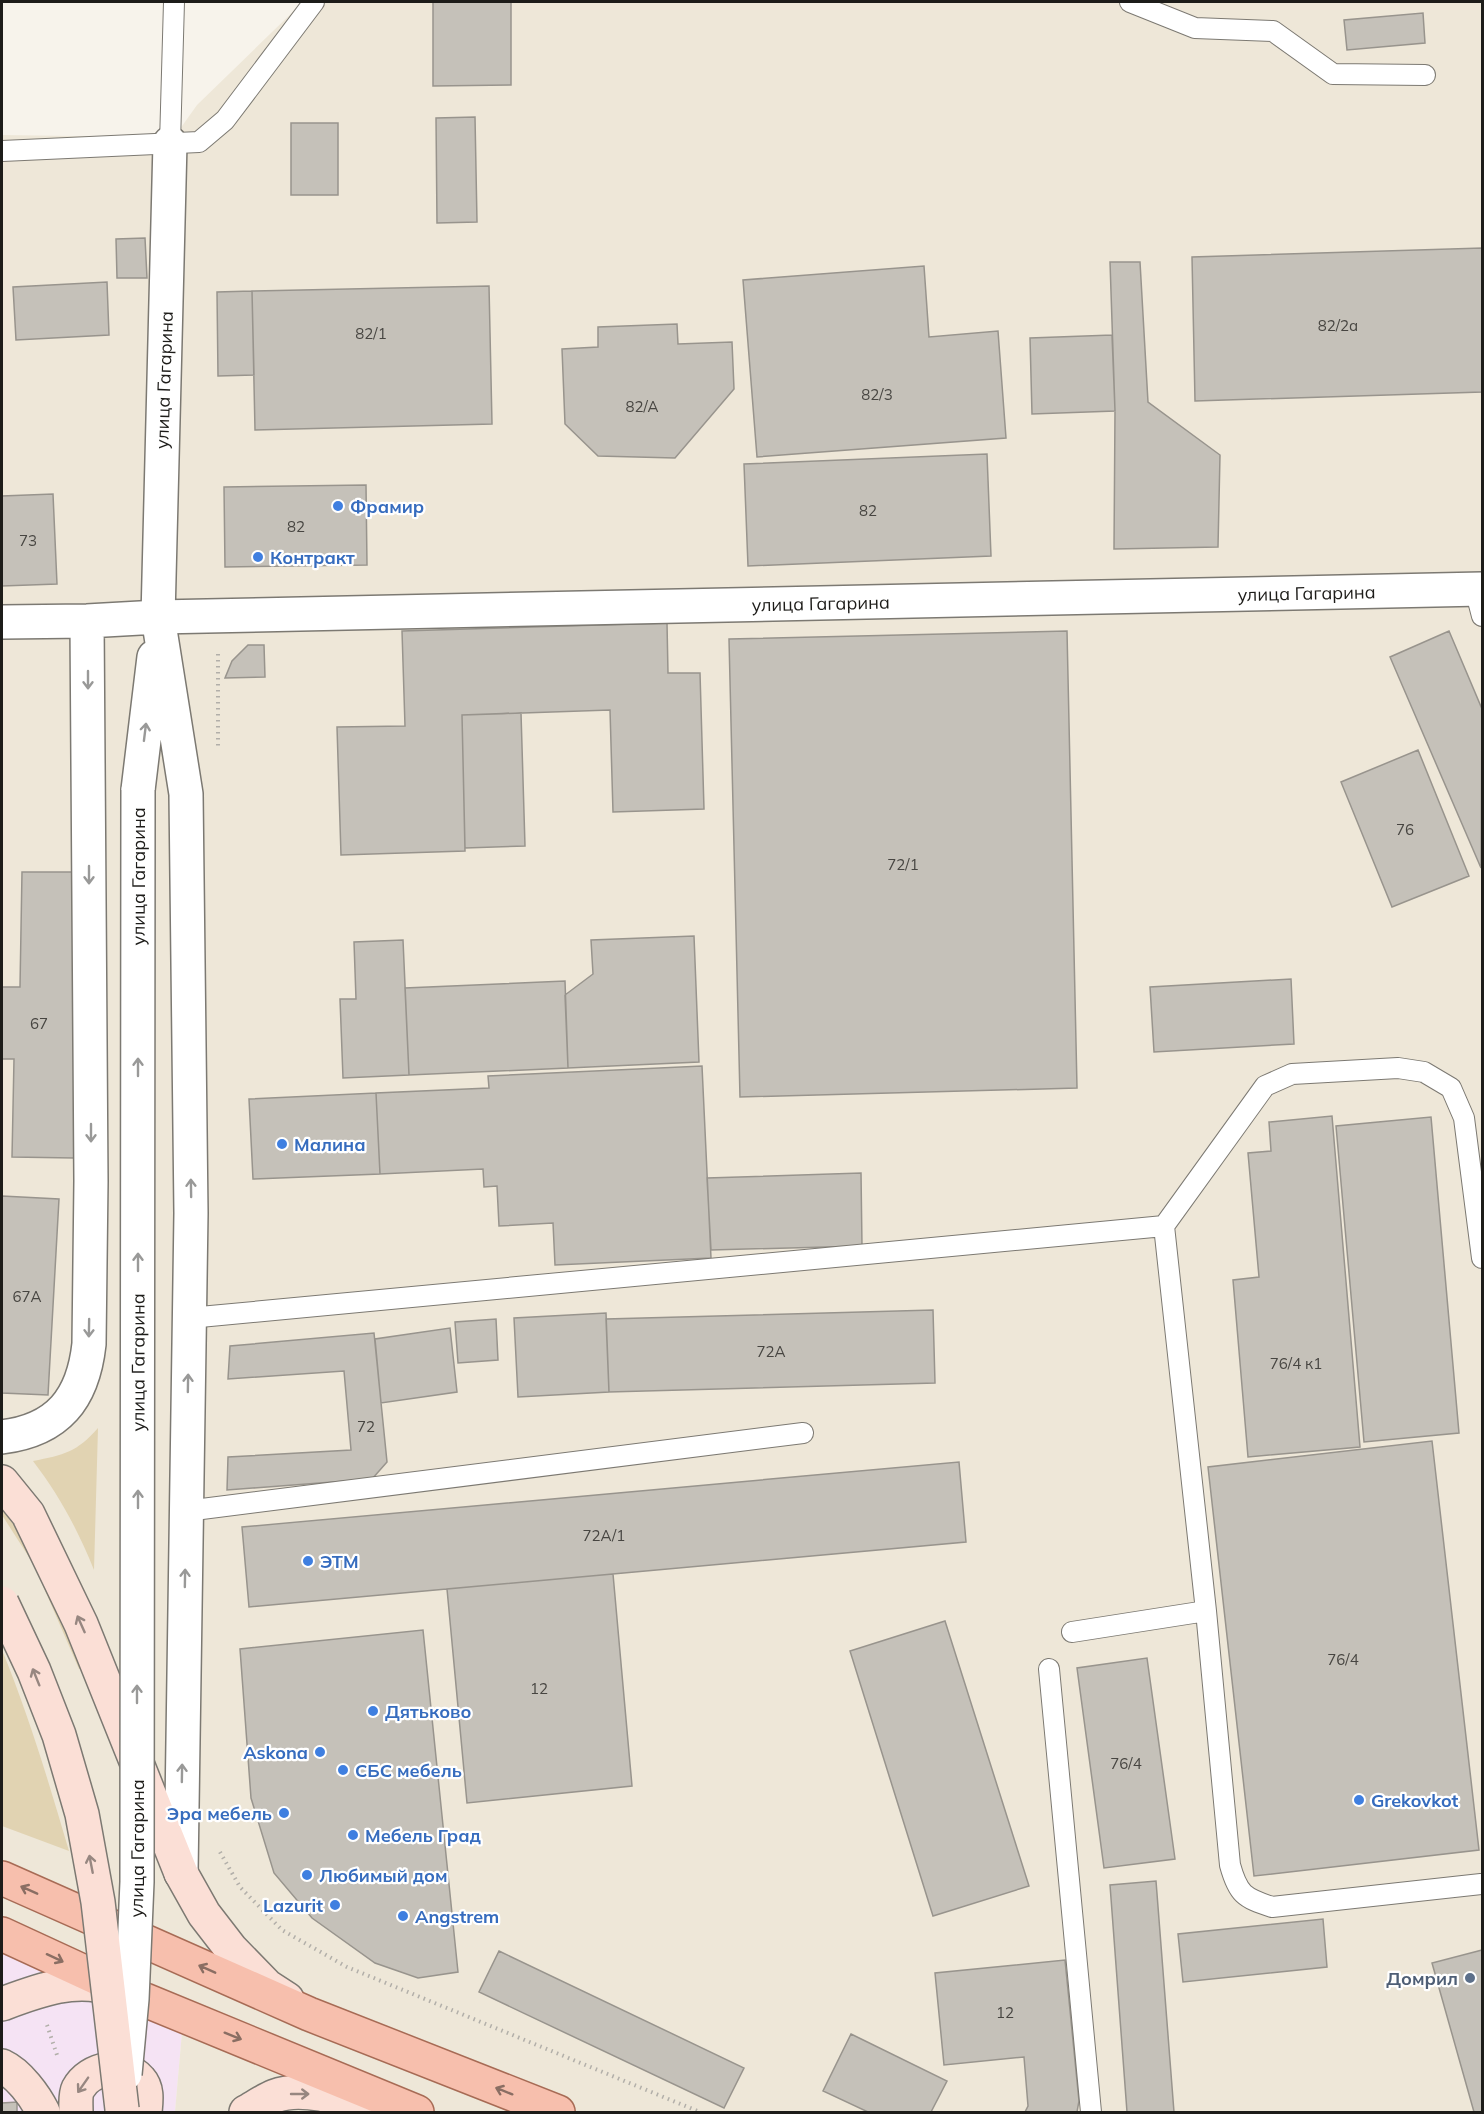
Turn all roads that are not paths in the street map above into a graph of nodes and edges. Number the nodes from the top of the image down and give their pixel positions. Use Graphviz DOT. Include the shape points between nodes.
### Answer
graph roads {
  1 [pos="174,2"];
  2 [pos="314,2"];
  3 [pos="1130,2"];
  4 [pos="1425,75"];
  5 [pos="170,143"];
  6 [pos="2,152"];
  7 [pos="1480,598"];
  8 [pos="158,616"];
  9 [pos="87,621"];
  10 [pos="2,622"];
  11 [pos="1164,1226"];
  12 [pos="1482,1258"];
  13 [pos="189,1318"];
  14 [pos="803,1433"];
  15 [pos="2,1437"];
  16 [pos="2,1482"];
  17 [pos="186,1511"];
  18 [pos="2,1603"];
  19 [pos="1206,1611"];
  20 [pos="1072,1632"];
  21 [pos="1049,1669"];
  22 [pos="180,1873"];
  23 [pos="2,1878"];
  24 [pos="1481,1884"];
  25 [pos="2,1934"];
  26 [pos="145,2000"];
  27 [pos="2,2004"];
  28 [pos="309,2013"];
  29 [pos="2,2066"];
  30 [pos="129,2111"];
  31 [pos="43,2112"];
  32 [pos="76,2112"];
  33 [pos="246,2112"];
  34 [pos="385,2112"];
  35 [pos="417,2112"];
  36 [pos="558,2112"];
  37 [pos="1091,2112"];
  1 -- 5 [label="lane"];
  2 -- 5 [label="lane" via="225,120 199,142"];
  3 -- 4 [label="lane" via="1195,28 1273,31 1333,74"];
  5 -- 6 [label="lane"];
  5 -- 8 [label="street, улица Гагарина"];
  7 -- 8 [label="street, улица Гагарина"];
  8 -- 9 [label="street"];
  13 -- 8 [label="street, one-way" via="186,795"];
  30 -- 8 [label="street, улица Гагарина, one-way, bridge" via="137,1882 138,790"];
  9 -- 10 [label="street"];
  9 -- 15 [label="street, one-way" via="89,1344 86,1367 65,1408 41,1428"];
  11 -- 12 [label="lane" via="1265,1086 1292,1074 1398,1068 1424,1072 1451,1088 1464,1118"];
  11 -- 13 [label="lane"];
  11 -- 19 [label="lane"];
  17 -- 13 [label="street, one-way"];
  14 -- 17 [label="lane"];
  22 -- 16 [label="main road, one-way" via="81,1624 28,1515"];
  22 -- 17 [label="street, one-way"];
  30 -- 18 [label="main road, one-way, bridge" via="82,1814 59,1735"];
  19 -- 20 [label="lane"];
  19 -- 24 [label="lane" via="1230,1865 1236,1884 1250,1900 1272,1907"];
  21 -- 37 [label="lane"];
  22 -- 28 [label="main road" via="231,1949 267,1986"];
  28 -- 23 [label="main road, one-way"];
  25 -- 26 [label="main road, one-way"];
  26 -- 27 [label="main road" via="87,1983 67,1984"];
  26 -- 35 [label="main road, one-way"];
  36 -- 28 [label="main road, one-way"];
  29 -- 31 [label="main road" via="37,2100"];
  30 -- 32 [label="main road, one-way" via="146,2091 140,2080 122,2070 104,2070 94,2073 77,2091"];
  33 -- 34 [label="main road, one-way" via="275,2096 301,2092"];
}
